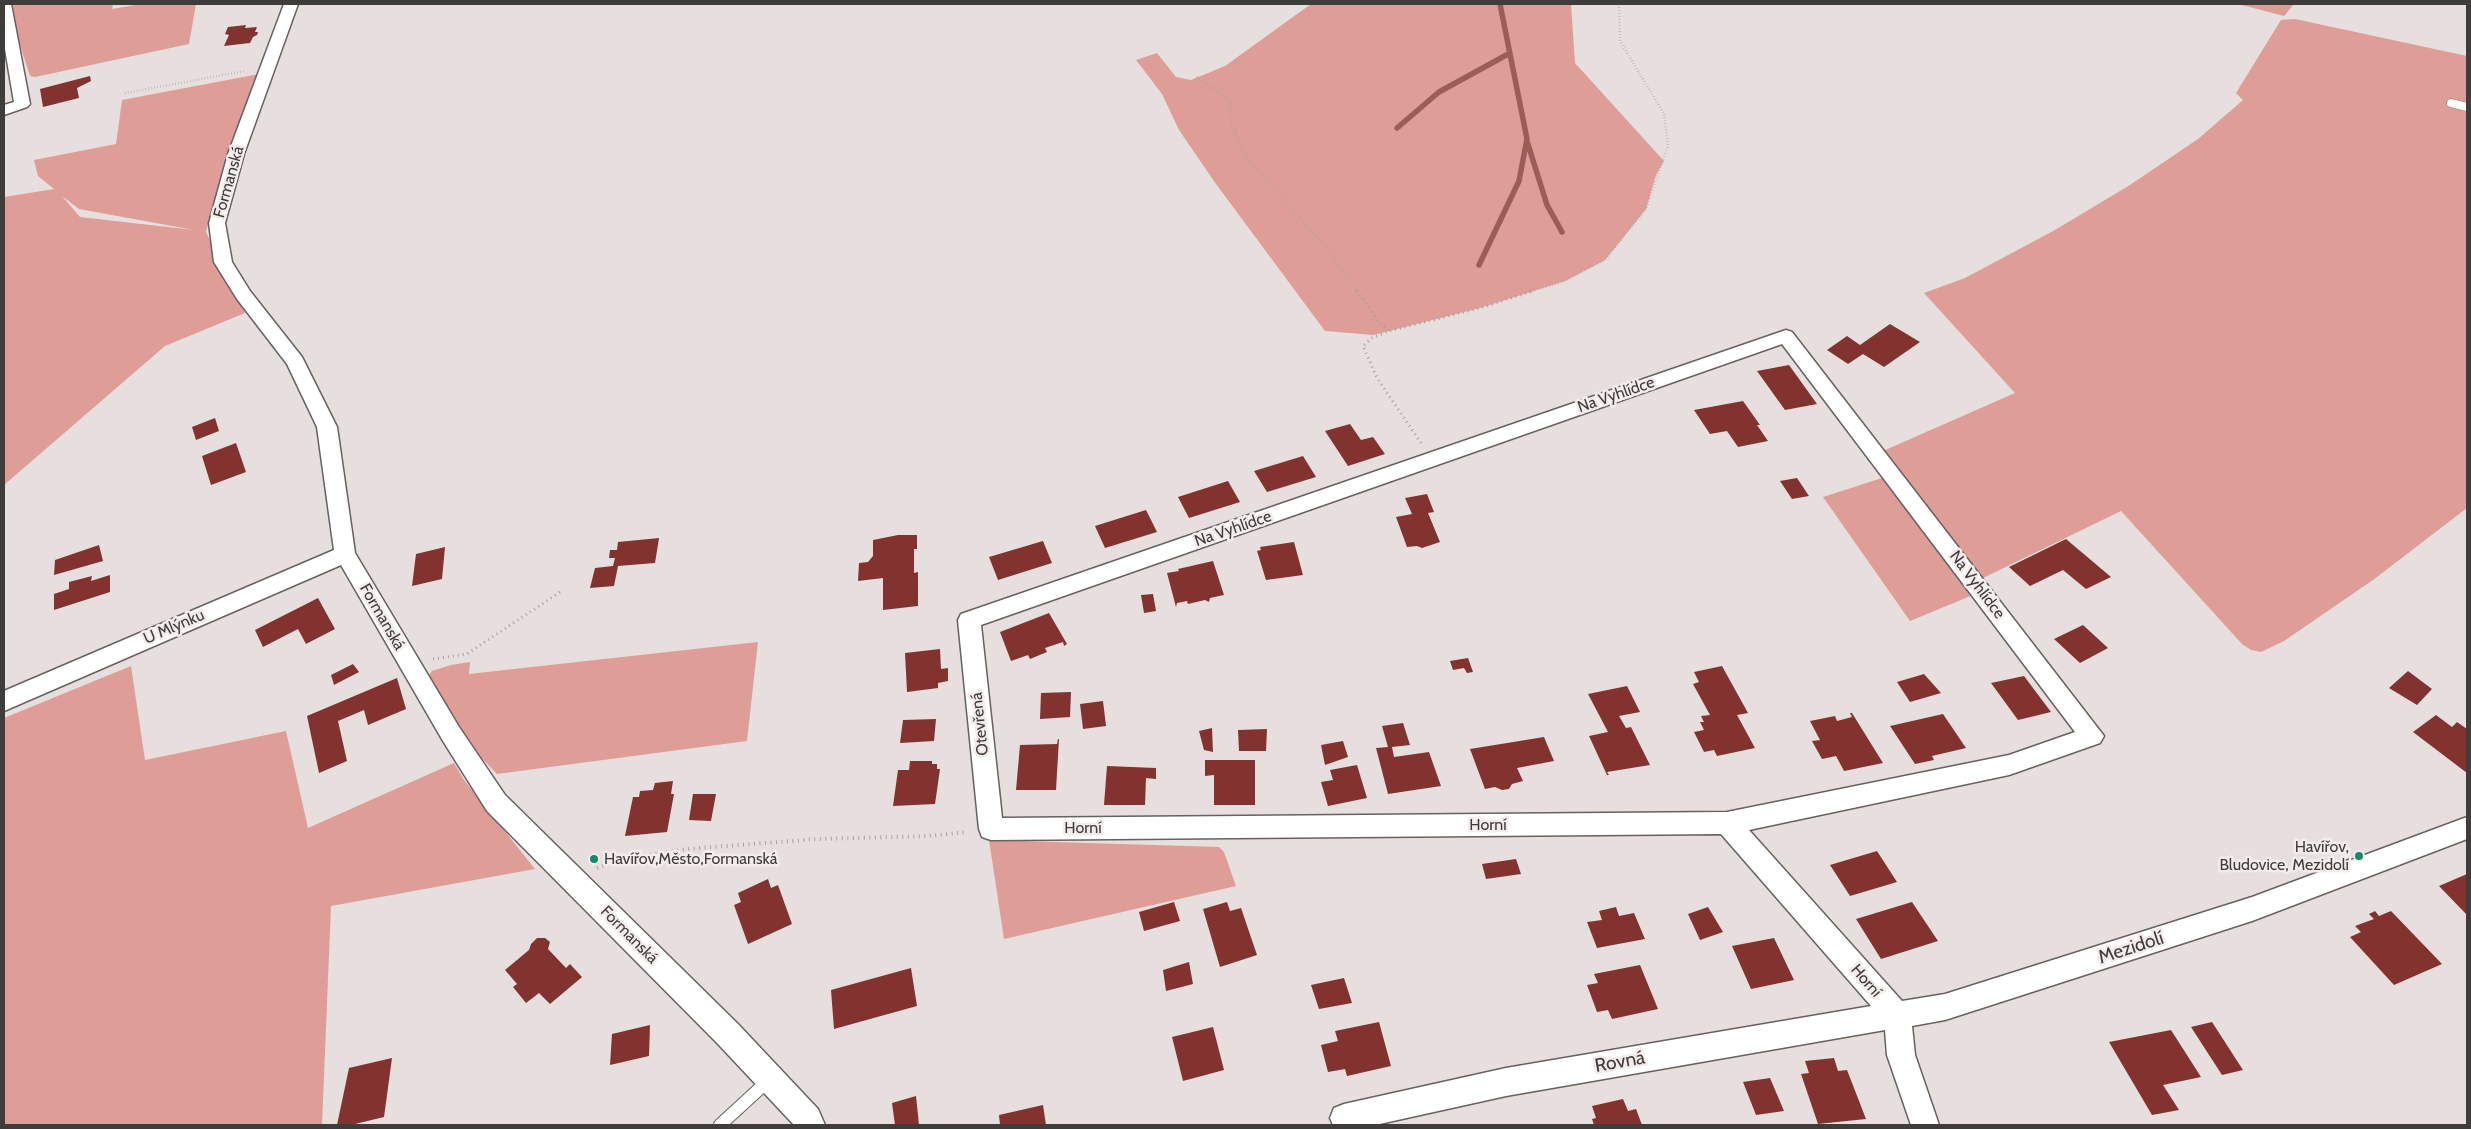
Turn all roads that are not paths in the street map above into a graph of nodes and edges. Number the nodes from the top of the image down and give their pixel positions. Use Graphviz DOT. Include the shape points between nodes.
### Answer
graph roads {
  1 [pos="4,4"];
  2 [pos="291,4"];
  3 [pos="2451,103"];
  4 [pos="2467,107"];
  5 [pos="4,110"];
  6 [pos="345,554"];
  7 [pos="969,620"];
  8 [pos="4,701"];
  9 [pos="1727,823"];
  10 [pos="2467,828"];
  11 [pos="991,829"];
  12 [pos="1897,1015"];
  13 [pos="770,1079"];
  14 [pos="1344,1118"];
  15 [pos="720,1125"];
  16 [pos="810,1125"];
  17 [pos="1925,1125"];
  1 -- 5 [label="street" via="22,104"];
  2 -- 6 [label="street, Formanská" via="236,154 217,223 223,262 243,295 295,361 327,426"];
  3 -- 4 [label="lane"];
  6 -- 8 [label="street, U Mlýnku"];
  6 -- 13 [label="street, Formanská" via="496,803"];
  7 -- 9 [label="street, Na Vyhlídce" via="1786,336 2092,736 2009,765"];
  7 -- 11 [label="street, Otevřená"];
  9 -- 11 [label="street, Horní"];
  9 -- 12 [label="street, Horní"];
  10 -- 12 [label="street, Mezidolí" via="2252,909 1945,1007"];
  12 -- 14 [label="street, Rovná" via="1506,1082"];
  12 -- 17 [label="street" via="1901,1056"];
  13 -- 15 [label="lane"];
  13 -- 16 [label="street, Formanská"];
}
